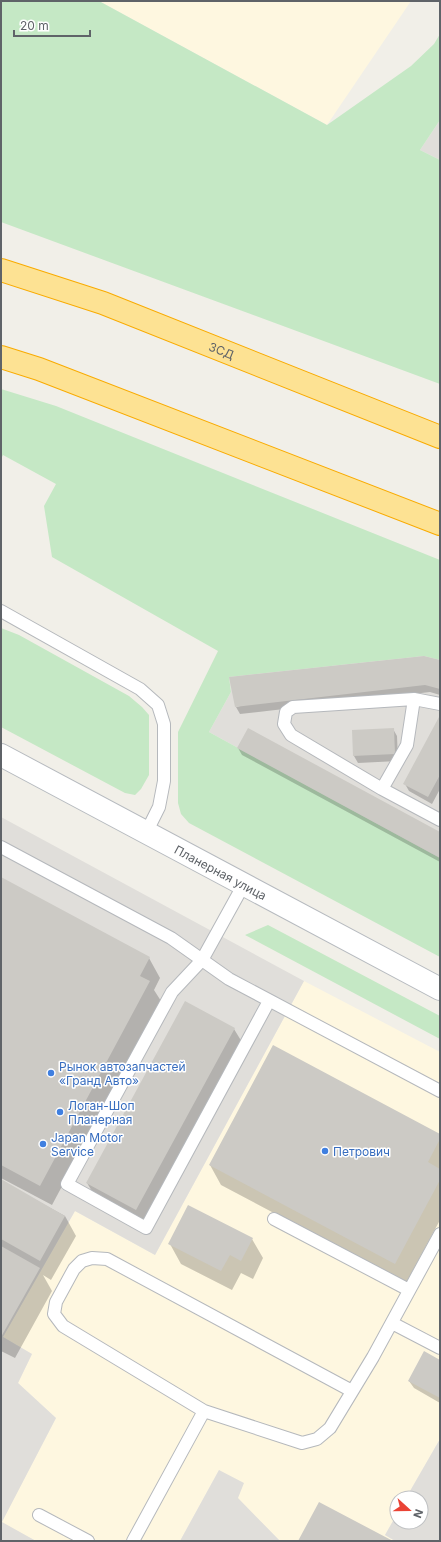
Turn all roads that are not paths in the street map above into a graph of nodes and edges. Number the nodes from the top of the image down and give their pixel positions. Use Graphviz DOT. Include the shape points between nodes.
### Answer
graph roads {
  1 [pos="1,270"];
  2 [pos="1,357"];
  3 [pos="440,437"];
  4 [pos="440,524"];
  5 [pos="1,610"];
  6 [pos="414,698"];
  7 [pos="440,704"];
  8 [pos="1,755"];
  9 [pos="382,789"];
  10 [pos="438,815"];
  11 [pos="146,833"];
  12 [pos="1,847"];
  13 [pos="244,884"];
  14 [pos="202,960"];
  15 [pos="440,989"];
  16 [pos="269,1000"];
  17 [pos="440,1091"];
  18 [pos="274,1219"];
  19 [pos="440,1234"];
  20 [pos="435,1256"];
  21 [pos="409,1290"];
  22 [pos="392,1323"];
  23 [pos="440,1348"];
  24 [pos="352,1391"];
  25 [pos="204,1410"];
  26 [pos="39,1515"];
  27 [pos="88,1541"];
  28 [pos="133,1541"];
  1 -- 3 [label="highway, ЗСД" via="103,303"];
  2 -- 4 [label="highway"];
  5 -- 11 [label="lane" via="140,689 158,705 164,724 164,782 159,808"];
  6 -- 7 [label="lane"];
  6 -- 9 [label="lane" via="407,745"];
  6 -- 9 [label="lane" via="292,707 286,712 284,724 291,735"];
  8 -- 11 [label="main road, Планерная улица"];
  9 -- 10 [label="lane"];
  11 -- 13 [label="main road, Планерная улица"];
  12 -- 14 [label="lane" via="171,938"];
  13 -- 14 [label="lane"];
  13 -- 15 [label="main road, Планерная улица"];
  14 -- 16 [label="lane" via="229,979"];
  14 -- 16 [label="lane" via="172,992 67,1184 146,1228"];
  16 -- 17 [label="lane"];
  18 -- 21 [label="lane"];
  19 -- 20 [label="lane"];
  20 -- 21 [label="lane"];
  21 -- 22 [label="lane"];
  22 -- 23 [label="lane"];
  22 -- 24 [label="lane"];
  24 -- 25 [label="lane" via="330,1428 317,1438 302,1442"];
  24 -- 25 [label="lane" via="107,1259 92,1258 82,1261 74,1269 56,1302 54,1314 63,1326"];
  25 -- 28 [label="lane"];
  26 -- 27 [label="lane"];
}
